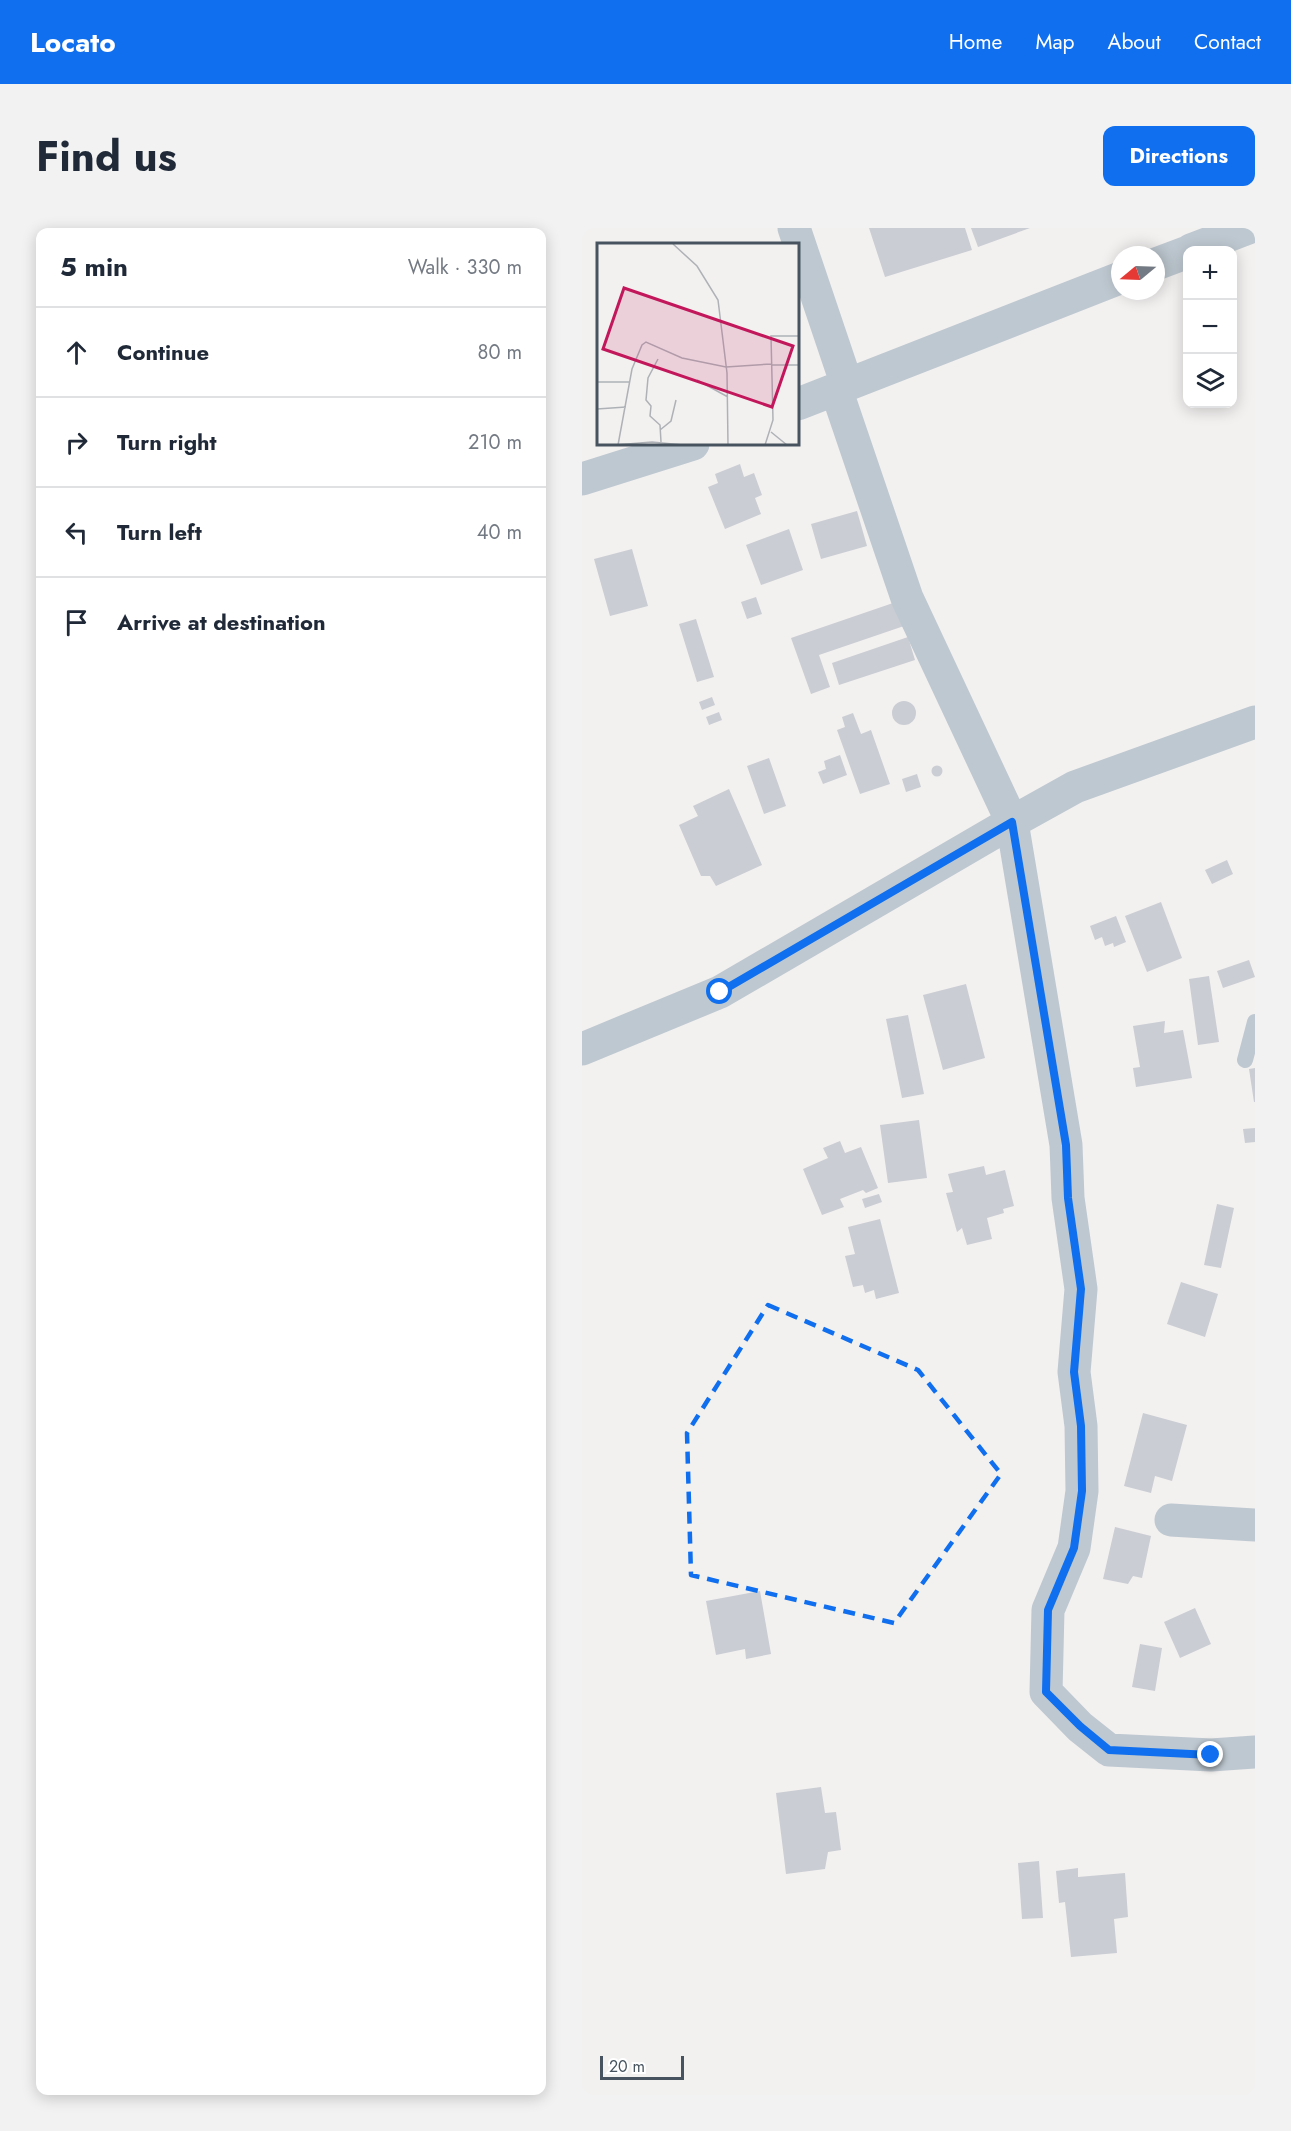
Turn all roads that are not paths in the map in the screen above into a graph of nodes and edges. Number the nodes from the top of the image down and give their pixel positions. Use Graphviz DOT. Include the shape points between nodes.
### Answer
graph roads {
  1 [pos="794,228"];
  2 [pos="1248,228"];
  3 [pos="798,243"];
  4 [pos="1202,246"];
  5 [pos="800,248"];
  6 [pos="1183,253"];
  7 [pos="1165,260"];
  8 [pos="1111,282"];
  9 [pos="841,387"];
  10 [pos="800,403"];
  11 [pos="687,446"];
  12 [pos="582,479"];
  13 [pos="1255,722"];
  14 [pos="1012,822"];
  15 [pos="1255,1022"];
  16 [pos="582,1049"];
  17 [pos="1245,1060"];
  18 [pos="1171,1520"];
  19 [pos="1255,1525"];
  20 [pos="1255,1752"];
  1 -- 3 [label="street"];
  2 -- 4 [label="street"];
  5 -- 9 [label="street"];
  6 -- 7 [label="street"];
  8 -- 9 [label="street"];
  9 -- 10 [label="street"];
  9 -- 14 [label="street" via="908,598"];
  11 -- 12 [label="street"];
  13 -- 14 [label="street" via="1075,788"];
  14 -- 16 [label="street" via="720,992"];
  14 -- 20 [label="street" via="1066,1145 1068,1198 1081,1289 1074,1372 1081,1426 1082,1491 1074,1548 1048,1610 1046,1692 1109,1750 1211,1755"];
  15 -- 17 [label="lane"];
  18 -- 19 [label="street"];
}
